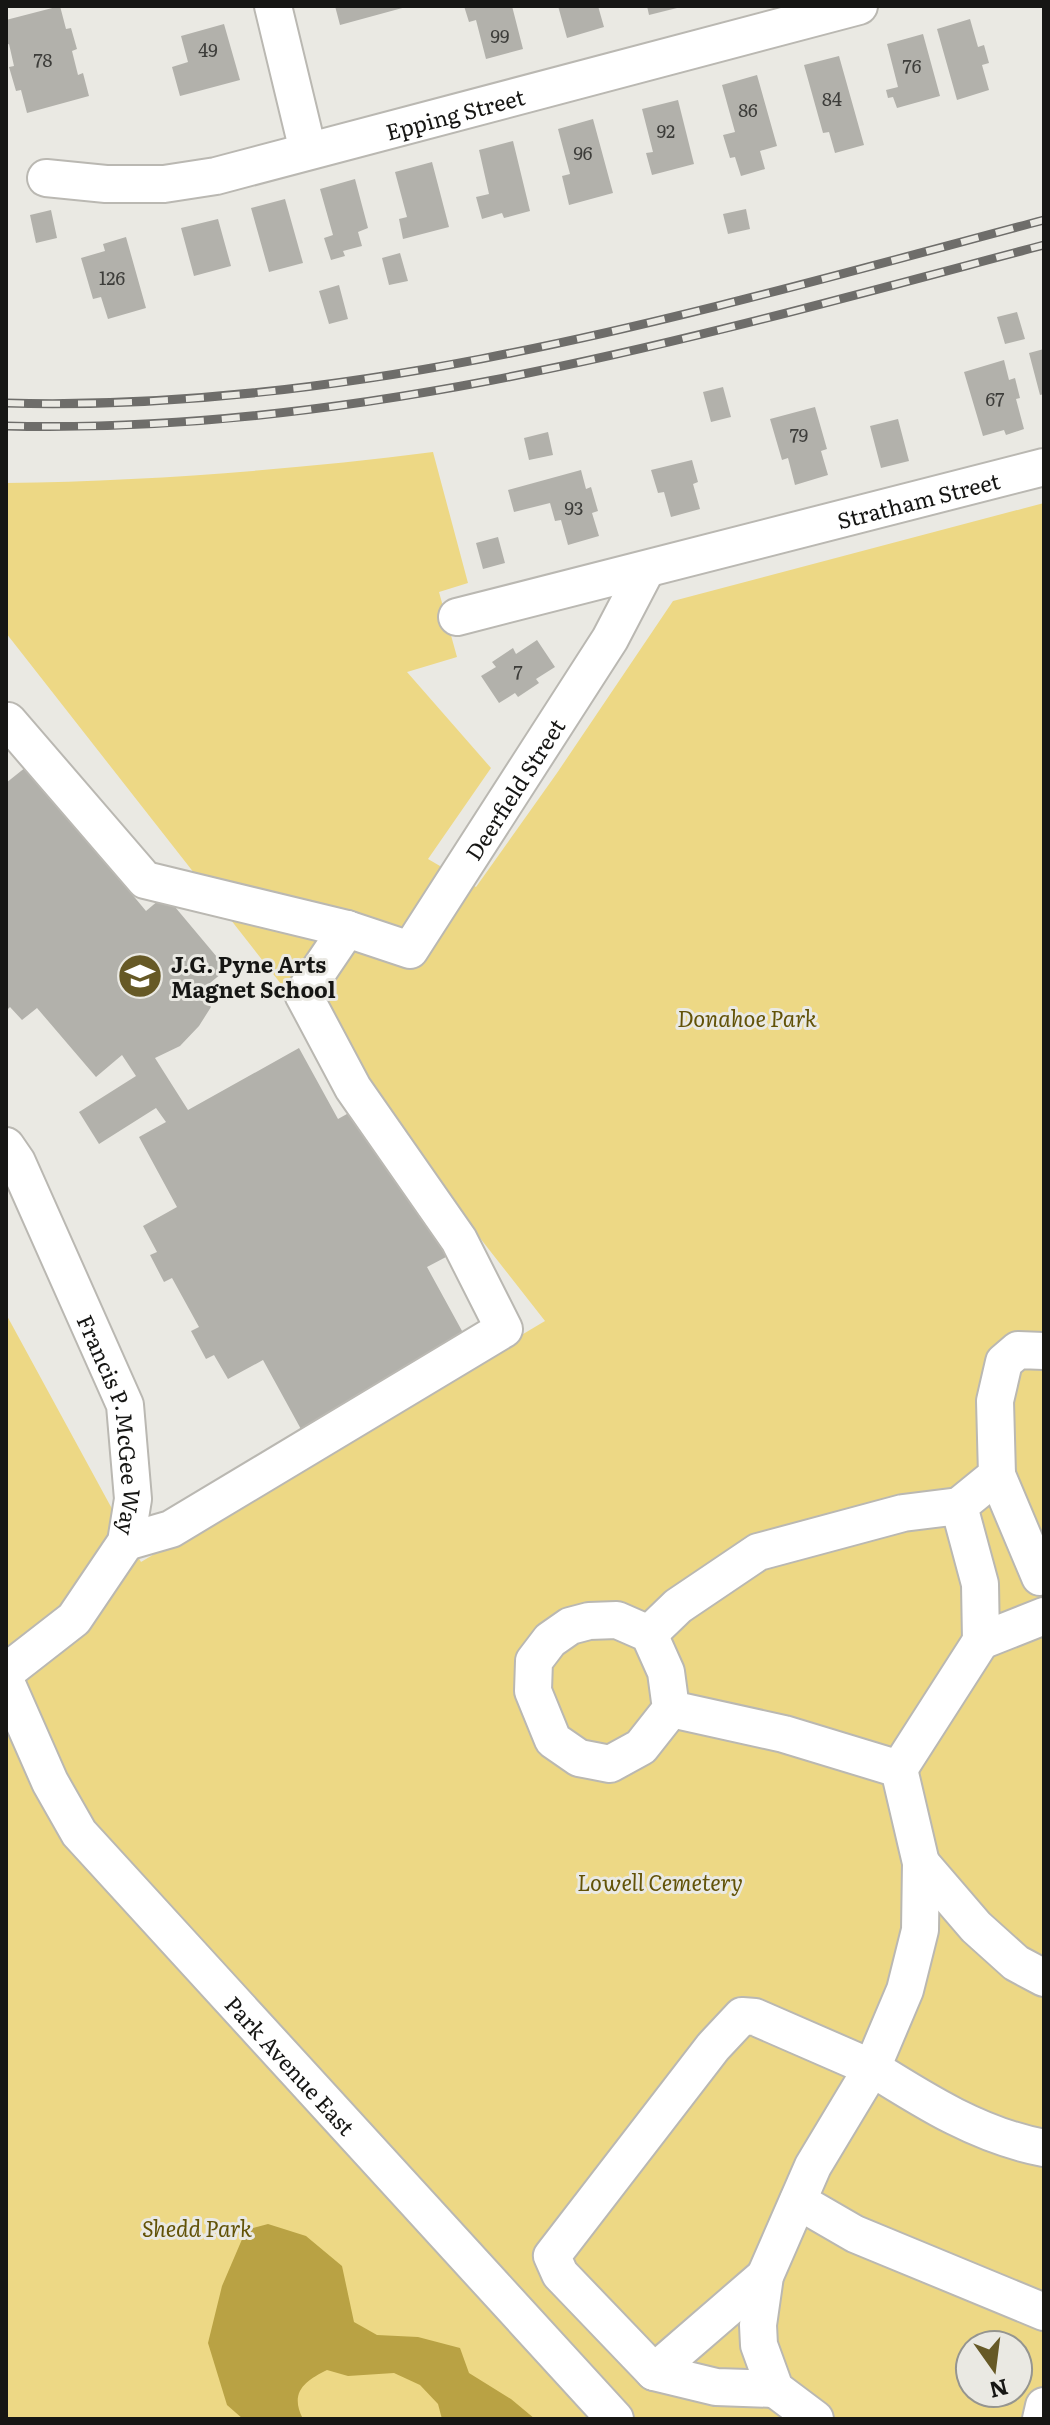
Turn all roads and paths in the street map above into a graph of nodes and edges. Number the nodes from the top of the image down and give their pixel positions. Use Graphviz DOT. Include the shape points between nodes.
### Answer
graph roads {
  1 [pos="273,6"];
  2 [pos="859,6"];
  3 [pos="308,151"];
  4 [pos="46,178"];
  5 [pos="1044,467"];
  6 [pos="646,570"];
  7 [pos="457,617"];
  8 [pos="8,721"];
  9 [pos="347,929"];
  10 [pos="6,1146"];
  11 [pos="1044,1351"];
  12 [pos="997,1475"];
  13 [pos="959,1506"];
  14 [pos="126,1542"];
  15 [pos="1043,1582"];
  16 [pos="1044,1616"];
  17 [pos="649,1634"];
  18 [pos="981,1641"];
  19 [pos="6,1672"];
  20 [pos="6,1682"];
  21 [pos="671,1709"];
  22 [pos="899,1769"];
  23 [pos="921,1863"];
  24 [pos="1044,1978"];
  25 [pos="872,2068"];
  26 [pos="1044,2148"];
  27 [pos="798,2201"];
  28 [pos="765,2276"];
  29 [pos="1044,2312"];
  30 [pos="654,2372"];
  31 [pos="775,2389"];
  32 [pos="1044,2406"];
  33 [pos="615,2419"];
  34 [pos="815,2419"];
  35 [pos="1041,2419"];
  1 -- 3 [label="street"];
  2 -- 3 [label="street, Epping Street"];
  3 -- 4 [label="street, Epping Street" via="164,184"];
  5 -- 6 [label="street, Stratham Street"];
  6 -- 7 [label="street"];
  6 -- 9 [label="street, Deerfield Street" via="610,639 410,950"];
  8 -- 9 [label="street" via="145,880"];
  9 -- 14 [label="street" via="303,994 353,1088 459,1240 504,1329 171,1529"];
  10 -- 14 [label="street, Francis P. McGee Way" via="125,1405 133,1499"];
  11 -- 12 [label="street" via="1018,1350 1004,1362 995,1401"];
  12 -- 13 [label="street"];
  12 -- 15 [label="street"];
  13 -- 17 [label="street" via="903,1513 758,1552 678,1606"];
  13 -- 18 [label="street" via="980,1584"];
  14 -- 19 [label="street, Francis P. McGee Way" via="74,1619"];
  16 -- 18 [label="street"];
  17 -- 21 [label="street" via="666,1672"];
  17 -- 21 [label="street" via="617,1620 570,1626 534,1661 533,1691 553,1740 579,1758 610,1764 641,1747"];
  18 -- 22 [label="street"];
  20 -- 33 [label="street, Park Avenue East" via="79,1833"];
  21 -- 22 [label="street" via="784,1734"];
  22 -- 23 [label="street"];
  23 -- 24 [label="street" via="976,1927 1016,1963"];
  23 -- 25 [label="street" via="920,1930 905,1990"];
  25 -- 26 [label="street" via="939,2110 1012,2142"];
  25 -- 27 [label="street"];
  25 -- 30 [label="street" via="742,2016 552,2256 560,2274"];
  27 -- 28 [label="street"];
  27 -- 29 [label="street" via="855,2234"];
  28 -- 30 [label="street"];
  28 -- 31 [label="street" via="759,2345"];
  30 -- 31 [label="street" via="716,2387"];
  31 -- 34 [label="street"];
  32 -- 35 [label="street"];
}
